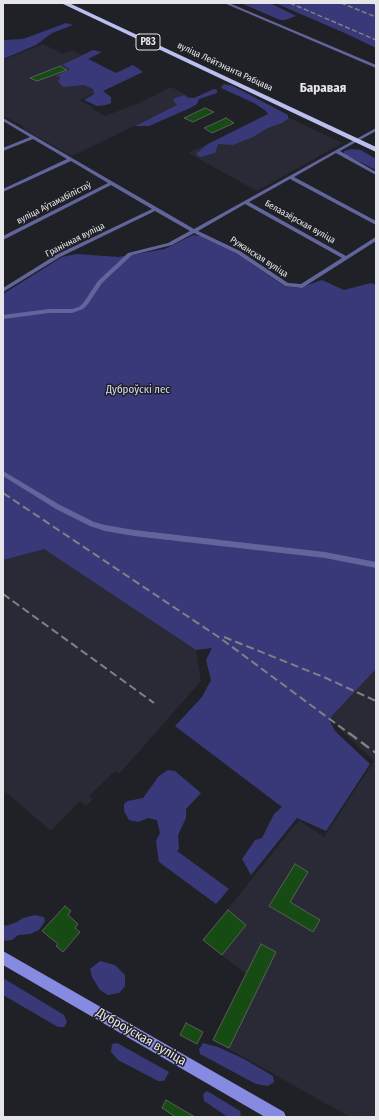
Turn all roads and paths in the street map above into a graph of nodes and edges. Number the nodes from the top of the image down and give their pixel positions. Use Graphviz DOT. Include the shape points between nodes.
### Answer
graph roads {
  1 [pos="64,3"];
  2 [pos="72,3"];
  3 [pos="226,3"];
  4 [pos="376,67"];
  5 [pos="239,82"];
  6 [pos="3,119"];
  7 [pos="376,129"];
  8 [pos="34,137"];
  9 [pos="358,139"];
  10 [pos="376,146"];
  11 [pos="3,150"];
  12 [pos="376,150"];
  13 [pos="336,151"];
  14 [pos="71,159"];
  15 [pos="376,174"];
  16 [pos="290,177"];
  17 [pos="112,183"];
  18 [pos="3,191"];
  19 [pos="245,202"];
  20 [pos="156,209"];
  21 [pos="376,223"];
  22 [pos="194,231"];
  23 [pos="3,238"];
  24 [pos="376,239"];
  25 [pos="346,258"];
  26 [pos="3,290"];
  27 [pos="3,317"];
  28 [pos="3,473"];
  29 [pos="376,565"];
  30 [pos="3,958"];
  31 [pos="279,1117"];
  1 -- 5 [label="highway, вуліца Лейтэнанта Рабцава / Р83"];
  2 -- 5 [label="highway, вуліца Лейтэнанта Рабцава / Р83"];
  3 -- 4 [label="street"];
  5 -- 9 [label="highway, вуліца Лейтэнанта Рабцава / Р83"];
  6 -- 8 [label="street, Ружанская вуліца"];
  7 -- 9 [label="street"];
  8 -- 11 [label="street"];
  8 -- 14 [label="street, Ружанская вуліца"];
  9 -- 10 [label="highway, вуліца Лейтэнанта Рабцава / Р83"];
  9 -- 12 [label="highway, вуліца Лейтэнанта Рабцава / Р83"];
  9 -- 13 [label="street"];
  13 -- 15 [label="street"];
  13 -- 16 [label="street"];
  14 -- 17 [label="street, Ружанская вуліца"];
  14 -- 18 [label="street"];
  16 -- 19 [label="street"];
  16 -- 21 [label="street"];
  17 -- 20 [label="street, Ружанская вуліца"];
  17 -- 23 [label="street, вуліца Аўтамабілістаў"];
  19 -- 22 [label="street"];
  19 -- 25 [label="street, Белаазёрская вуліца"];
  20 -- 22 [label="street, Ружанская вуліца"];
  20 -- 26 [label="street, Гранічная вуліца" via="58,256"];
  22 -- 25 [label="street, Ружанская вуліца" via="238,252 291,286 302,286"];
  22 -- 27 [label="street" via="170,244 130,254 100,282 81,308"];
  24 -- 25 [label="street, Ружанская вуліца"];
  28 -- 29 [label="street" via="58,507 105,528 134,534"];
  30 -- 31 [label="main road, Дуброўская вуліца"];
}
